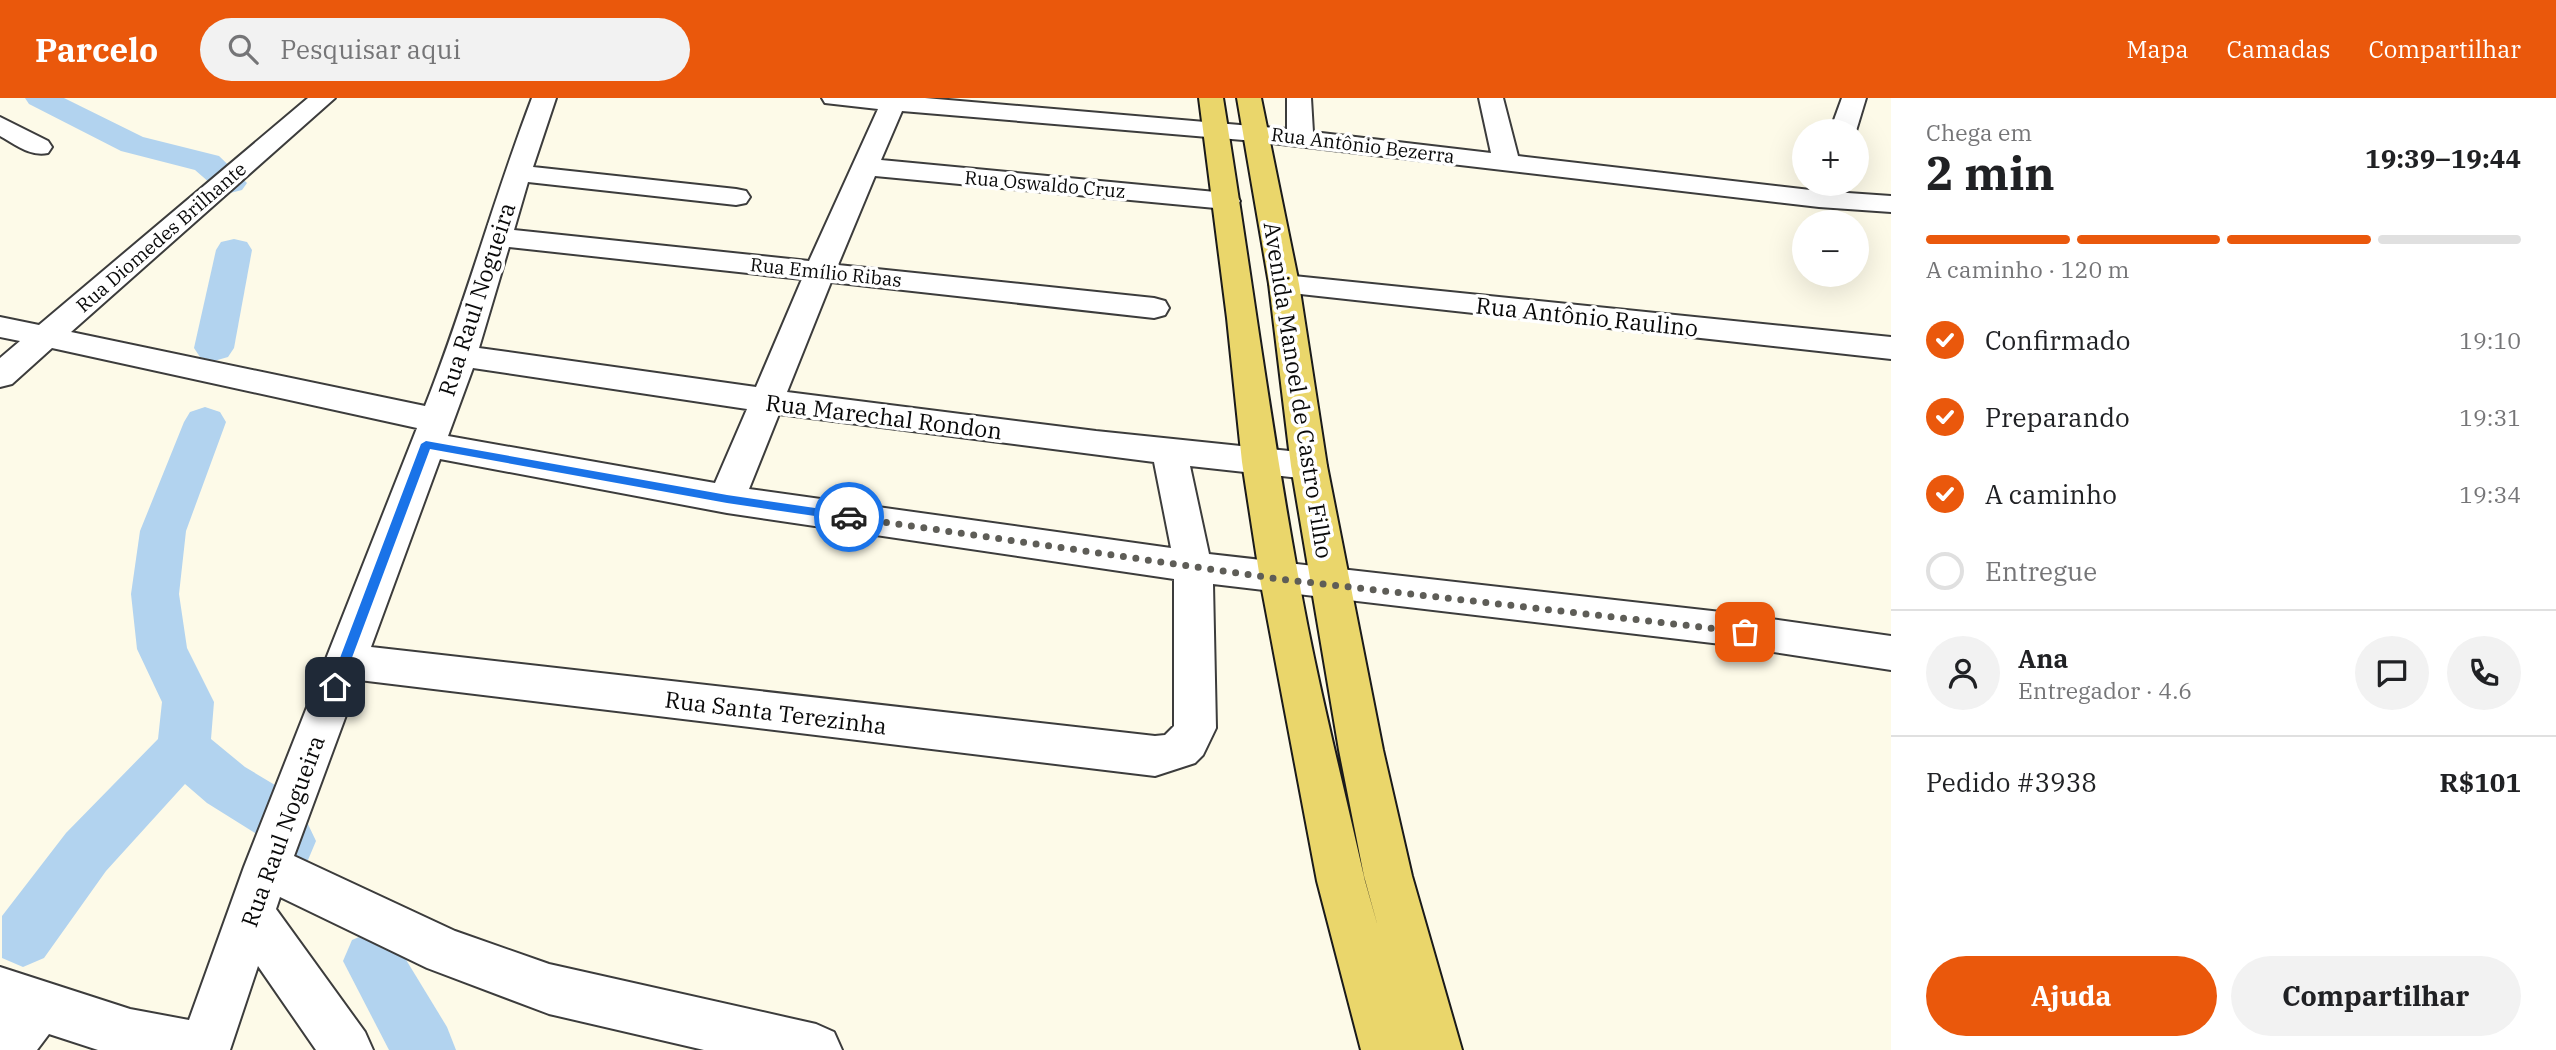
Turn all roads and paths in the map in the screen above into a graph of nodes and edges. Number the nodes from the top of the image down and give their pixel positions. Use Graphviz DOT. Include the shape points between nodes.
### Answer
graph roads {
  1 [pos="323,98"];
  2 [pos="544,98"];
  3 [pos="834,98"];
  4 [pos="1249,98"];
  5 [pos="1299,98"];
  6 [pos="1491,98"];
  7 [pos="1854,98"];
  8 [pos="894,101"];
  9 [pos="1213,114"];
  10 [pos="1847,119"];
  11 [pos="0,125"];
  12 [pos="1255,133"];
  13 [pos="1300,138"];
  14 [pos="39,147"];
  15 [pos="1506,162"];
  16 [pos="865,167"];
  17 [pos="517,173"];
  18 [pos="1792,188"];
  19 [pos="1848,196"];
  20 [pos="736,197"];
  21 [pos="1226,201"];
  22 [pos="1891,204"];
  23 [pos="498,237"];
  24 [pos="820,271"];
  25 [pos="1284,284"];
  26 [pos="1154,308"];
  27 [pos="0,327"];
  28 [pos="45,337"];
  29 [pos="1891,348"];
  30 [pos="461,356"];
  31 [pos="0,376"];
  32 [pos="767,401"];
  33 [pos="431,432"];
  34 [pos="1170,453"];
  35 [pos="1261,461"];
  36 [pos="1308,466"];
  37 [pos="727,499"];
  38 [pos="1193,566"];
  39 [pos="1279,579"];
  40 [pos="1331,583"];
  41 [pos="1891,653"];
  42 [pos="344,661"];
  43 [pos="267,867"];
  44 [pos="252,916"];
  45 [pos="19,999"];
  46 [pos="204,1049"];
  47 [pos="5,1050"];
  48 [pos="347,1050"];
  49 [pos="816,1050"];
  50 [pos="1387,1050"];
  51 [pos="1436,1050"];
  1 -- 28 [label="street, Rua Diomedes Brilhante"];
  2 -- 17 [label="street, Rua Raul Nogueira"];
  3 -- 8 [label="street, Rua Antônio Bezerra"];
  4 -- 12 [label="main road, Avenida Manoel de Castro Filho"];
  5 -- 13 [label="street"];
  6 -- 15 [label="street"];
  7 -- 10 [label="street"];
  8 -- 9 [label="street, Rua Antônio Bezerra"];
  8 -- 16 [label="street"];
  9 -- 12 [label="street, Rua Antônio Bezerra"];
  9 -- 21 [label="main road, Avenida Manoel de Castro Filho"];
  11 -- 14 [label="street"];
  12 -- 13 [label="street, Rua Antônio Bezerra"];
  12 -- 25 [label="main road, Avenida Manoel de Castro Filho"];
  13 -- 15 [label="street, Rua Antônio Bezerra"];
  15 -- 18 [label="street, Rua Antônio Bezerra"];
  16 -- 21 [label="street, Rua Oswaldo Cruz"];
  16 -- 24 [label="street"];
  17 -- 20 [label="street"];
  17 -- 23 [label="street, Rua Raul Nogueira"];
  19 -- 22 [label="street, Rua Antônio Bezerra"];
  21 -- 35 [label="main road, Avenida Manoel de Castro Filho"];
  23 -- 24 [label="street, Rua Emílio Ribas"];
  23 -- 30 [label="street, Rua Raul Nogueira"];
  24 -- 26 [label="street, Rua Emílio Ribas"];
  24 -- 32 [label="street"];
  25 -- 29 [label="street, Rua Antônio Raulino"];
  25 -- 36 [label="main road, Avenida Manoel de Castro Filho"];
  27 -- 28 [label="street"];
  28 -- 31 [label="street, Rua Diomedes Brilhante"];
  28 -- 33 [label="street"];
  30 -- 32 [label="street, Rua Marechal Rondon"];
  30 -- 33 [label="street, Rua Raul Nogueira"];
  32 -- 34 [label="street, Rua Marechal Rondon"];
  32 -- 37 [label="street"];
  33 -- 37 [label="street"];
  33 -- 42 [label="street, Rua Raul Nogueira"];
  34 -- 35 [label="street, Rua Marechal Rondon"];
  34 -- 38 [label="street"];
  35 -- 36 [label="street, Rua Marechal Rondon"];
  35 -- 39 [label="main road, Avenida Manoel de Castro Filho"];
  36 -- 40 [label="main road, Avenida Manoel de Castro Filho"];
  37 -- 38 [label="street"];
  38 -- 39 [label="street"];
  38 -- 42 [label="street, Rua Santa Terezinha" via="1195,728 1187,745 1174,754 1155,756"];
  39 -- 40 [label="street"];
  39 -- 50 [label="main road, Avenida Manoel de Castro Filho" via="1342,881"];
  40 -- 41 [label="street" via="1721,628"];
  40 -- 51 [label="main road, Avenida Manoel de Castro Filho" via="1388,876"];
  42 -- 43 [label="street, Rua Raul Nogueira"];
  43 -- 44 [label="street, Rua Raul Nogueira"];
  43 -- 49 [label="street" via="444,951 549,989"];
  44 -- 46 [label="street, Rua Raul Nogueira"];
  44 -- 48 [label="street"];
  45 -- 46 [label="street" via="130,1035"];
  45 -- 47 [label="street"];
}
